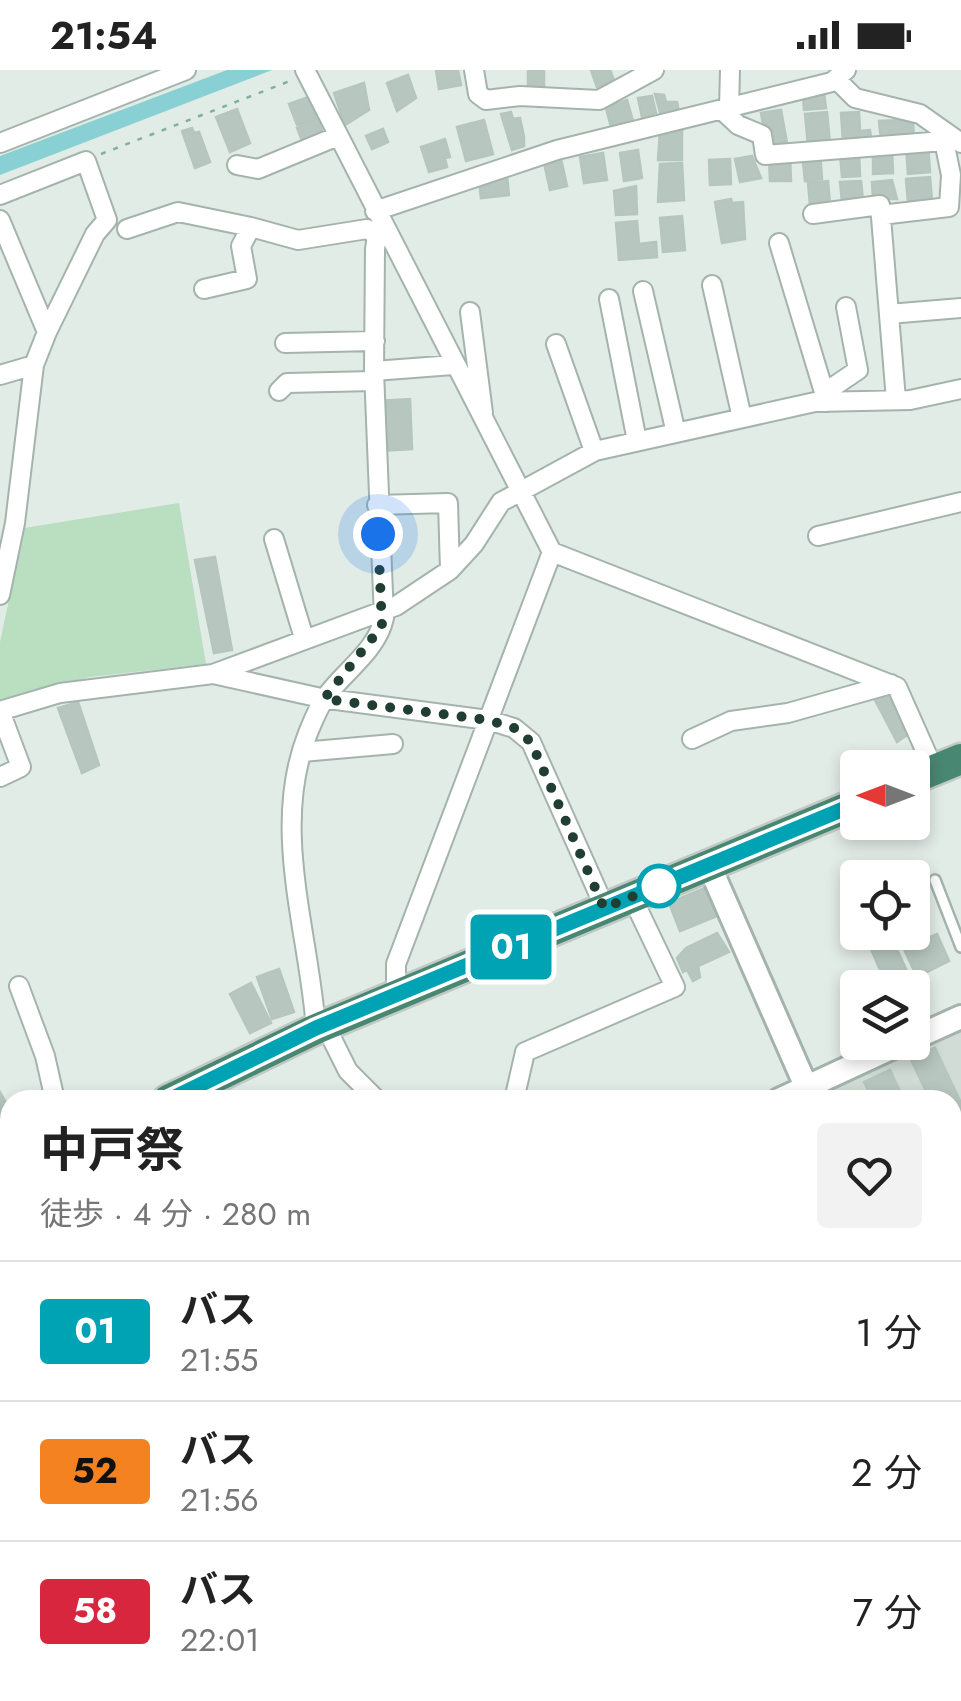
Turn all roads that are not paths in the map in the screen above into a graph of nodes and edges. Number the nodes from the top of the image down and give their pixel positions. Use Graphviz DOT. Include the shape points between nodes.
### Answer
graph roads {
  1 [pos="186,70"];
  2 [pos="474,70"];
  3 [pos="654,70"];
  4 [pos="730,70"];
  5 [pos="311,73"];
  6 [pos="841,74"];
  7 [pos="726,109"];
  8 [pos="338,136"];
  9 [pos="951,140"];
  10 [pos="0,143"];
  11 [pos="237,165"];
  12 [pos="0,195"];
  13 [pos="376,211"];
  14 [pos="812,214"];
  15 [pos="881,215"];
  16 [pos="0,220"];
  17 [pos="251,227"];
  18 [pos="127,229"];
  19 [pos="381,233"];
  20 [pos="778,243"];
  21 [pos="712,286"];
  22 [pos="204,289"];
  23 [pos="644,291"];
  24 [pos="610,299"];
  25 [pos="846,307"];
  26 [pos="961,308"];
  27 [pos="470,312"];
  28 [pos="889,314"];
  29 [pos="47,332"];
  30 [pos="375,341"];
  31 [pos="286,343"];
  32 [pos="556,344"];
  33 [pos="34,364"];
  34 [pos="453,365"];
  35 [pos="0,374"];
  36 [pos="374,376"];
  37 [pos="961,389"];
  38 [pos="279,392"];
  39 [pos="826,398"];
  40 [pos="896,400"];
  41 [pos="742,418"];
  42 [pos="486,428"];
  43 [pos="676,433"];
  44 [pos="638,442"];
  45 [pos="594,452"];
  46 [pos="516,490"];
  47 [pos="961,502"];
  48 [pos="377,506"];
  49 [pos="7,525"];
  50 [pos="818,536"];
  51 [pos="274,538"];
  52 [pos="552,552"];
  53 [pos="450,570"];
  54 [pos="0,595"];
  55 [pos="383,608"];
  56 [pos="304,638"];
  57 [pos="212,674"];
  58 [pos="891,684"];
  59 [pos="324,699"];
  60 [pos="0,711"];
  61 [pos="488,720"];
  62 [pos="692,739"];
  63 [pos="392,744"];
  64 [pos="302,752"];
  65 [pos="936,770"];
  66 [pos="0,777"];
  67 [pos="840,810"];
  68 [pos="709,865"];
  69 [pos="935,880"];
  70 [pos="618,903"];
  71 [pos="961,946"];
  72 [pos="18,986"];
  73 [pos="396,995"];
  74 [pos="961,1016"];
  75 [pos="320,1027"];
  76 [pos="930,1031"];
  77 [pos="871,1060"];
  78 [pos="53,1090"];
  79 [pos="189,1090"];
  80 [pos="367,1090"];
  81 [pos="516,1090"];
  82 [pos="807,1090"];
  83 [pos="816,1090"];
  1 -- 10 [label="street"];
  2 -- 3 [label="street" via="478,94 486,100 584,102"];
  4 -- 7 [label="street"];
  5 -- 8 [label="street"];
  6 -- 7 [label="street"];
  6 -- 9 [label="street" via="855,98 920,114"];
  7 -- 9 [label="street" via="738,125 762,135 765,155"];
  7 -- 13 [label="street" via="558,150"];
  8 -- 11 [label="street" via="258,169"];
  8 -- 13 [label="street"];
  9 -- 15 [label="street" via="949,208"];
  12 -- 29 [label="street" via="86,161 107,220"];
  13 -- 19 [label="street"];
  14 -- 15 [label="street" via="880,205"];
  15 -- 28 [label="street"];
  16 -- 29 [label="street"];
  17 -- 18 [label="street" via="178,212"];
  17 -- 19 [label="street" via="298,240"];
  17 -- 22 [label="street" via="241,246 247,280"];
  19 -- 30 [label="street"];
  19 -- 34 [label="street"];
  20 -- 39 [label="street"];
  21 -- 41 [label="street"];
  23 -- 43 [label="street"];
  24 -- 44 [label="street"];
  25 -- 39 [label="street" via="858,370"];
  26 -- 28 [label="street"];
  27 -- 42 [label="street"];
  28 -- 40 [label="street"];
  29 -- 33 [label="street"];
  30 -- 31 [label="street"];
  30 -- 36 [label="street"];
  32 -- 45 [label="street"];
  33 -- 35 [label="street"];
  33 -- 49 [label="street"];
  34 -- 36 [label="street"];
  34 -- 42 [label="street"];
  36 -- 38 [label="street" via="287,383"];
  36 -- 48 [label="street"];
  37 -- 40 [label="street"];
  39 -- 40 [label="street"];
  39 -- 41 [label="street"];
  41 -- 43 [label="street"];
  42 -- 46 [label="street"];
  43 -- 44 [label="street"];
  44 -- 45 [label="street"];
  45 -- 46 [label="street"];
  46 -- 52 [label="street"];
  46 -- 53 [label="street"];
  47 -- 50 [label="street"];
  48 -- 53 [label="street" via="448,503"];
  48 -- 55 [label="street"];
  49 -- 54 [label="street"];
  51 -- 56 [label="street"];
  52 -- 58 [label="street"];
  52 -- 61 [label="street"];
  53 -- 55 [label="street"];
  55 -- 56 [label="street"];
  55 -- 59 [label="street" via="376,638"];
  56 -- 57 [label="street"];
  57 -- 59 [label="street"];
  57 -- 60 [label="street" via="60,693"];
  58 -- 62 [label="street" via="732,722"];
  58 -- 65 [label="street"];
  59 -- 61 [label="street"];
  59 -- 64 [label="street"];
  60 -- 66 [label="street" via="21,767"];
  61 -- 70 [label="street" via="531,742"];
  61 -- 73 [label="street" via="396,964"];
  63 -- 64 [label="street"];
  64 -- 75 [label="street" via="292,837"];
  67 -- 68 [label="highway"];
  68 -- 70 [label="highway"];
  68 -- 82 [label="street"];
  69 -- 71 [label="lane"];
  70 -- 73 [label="highway"];
  70 -- 81 [label="street" via="675,987 525,1052"];
  72 -- 78 [label="street"];
  73 -- 75 [label="highway"];
  74 -- 76 [label="street"];
  75 -- 79 [label="highway"];
  75 -- 80 [label="street"];
  77 -- 83 [label="street"];
}
